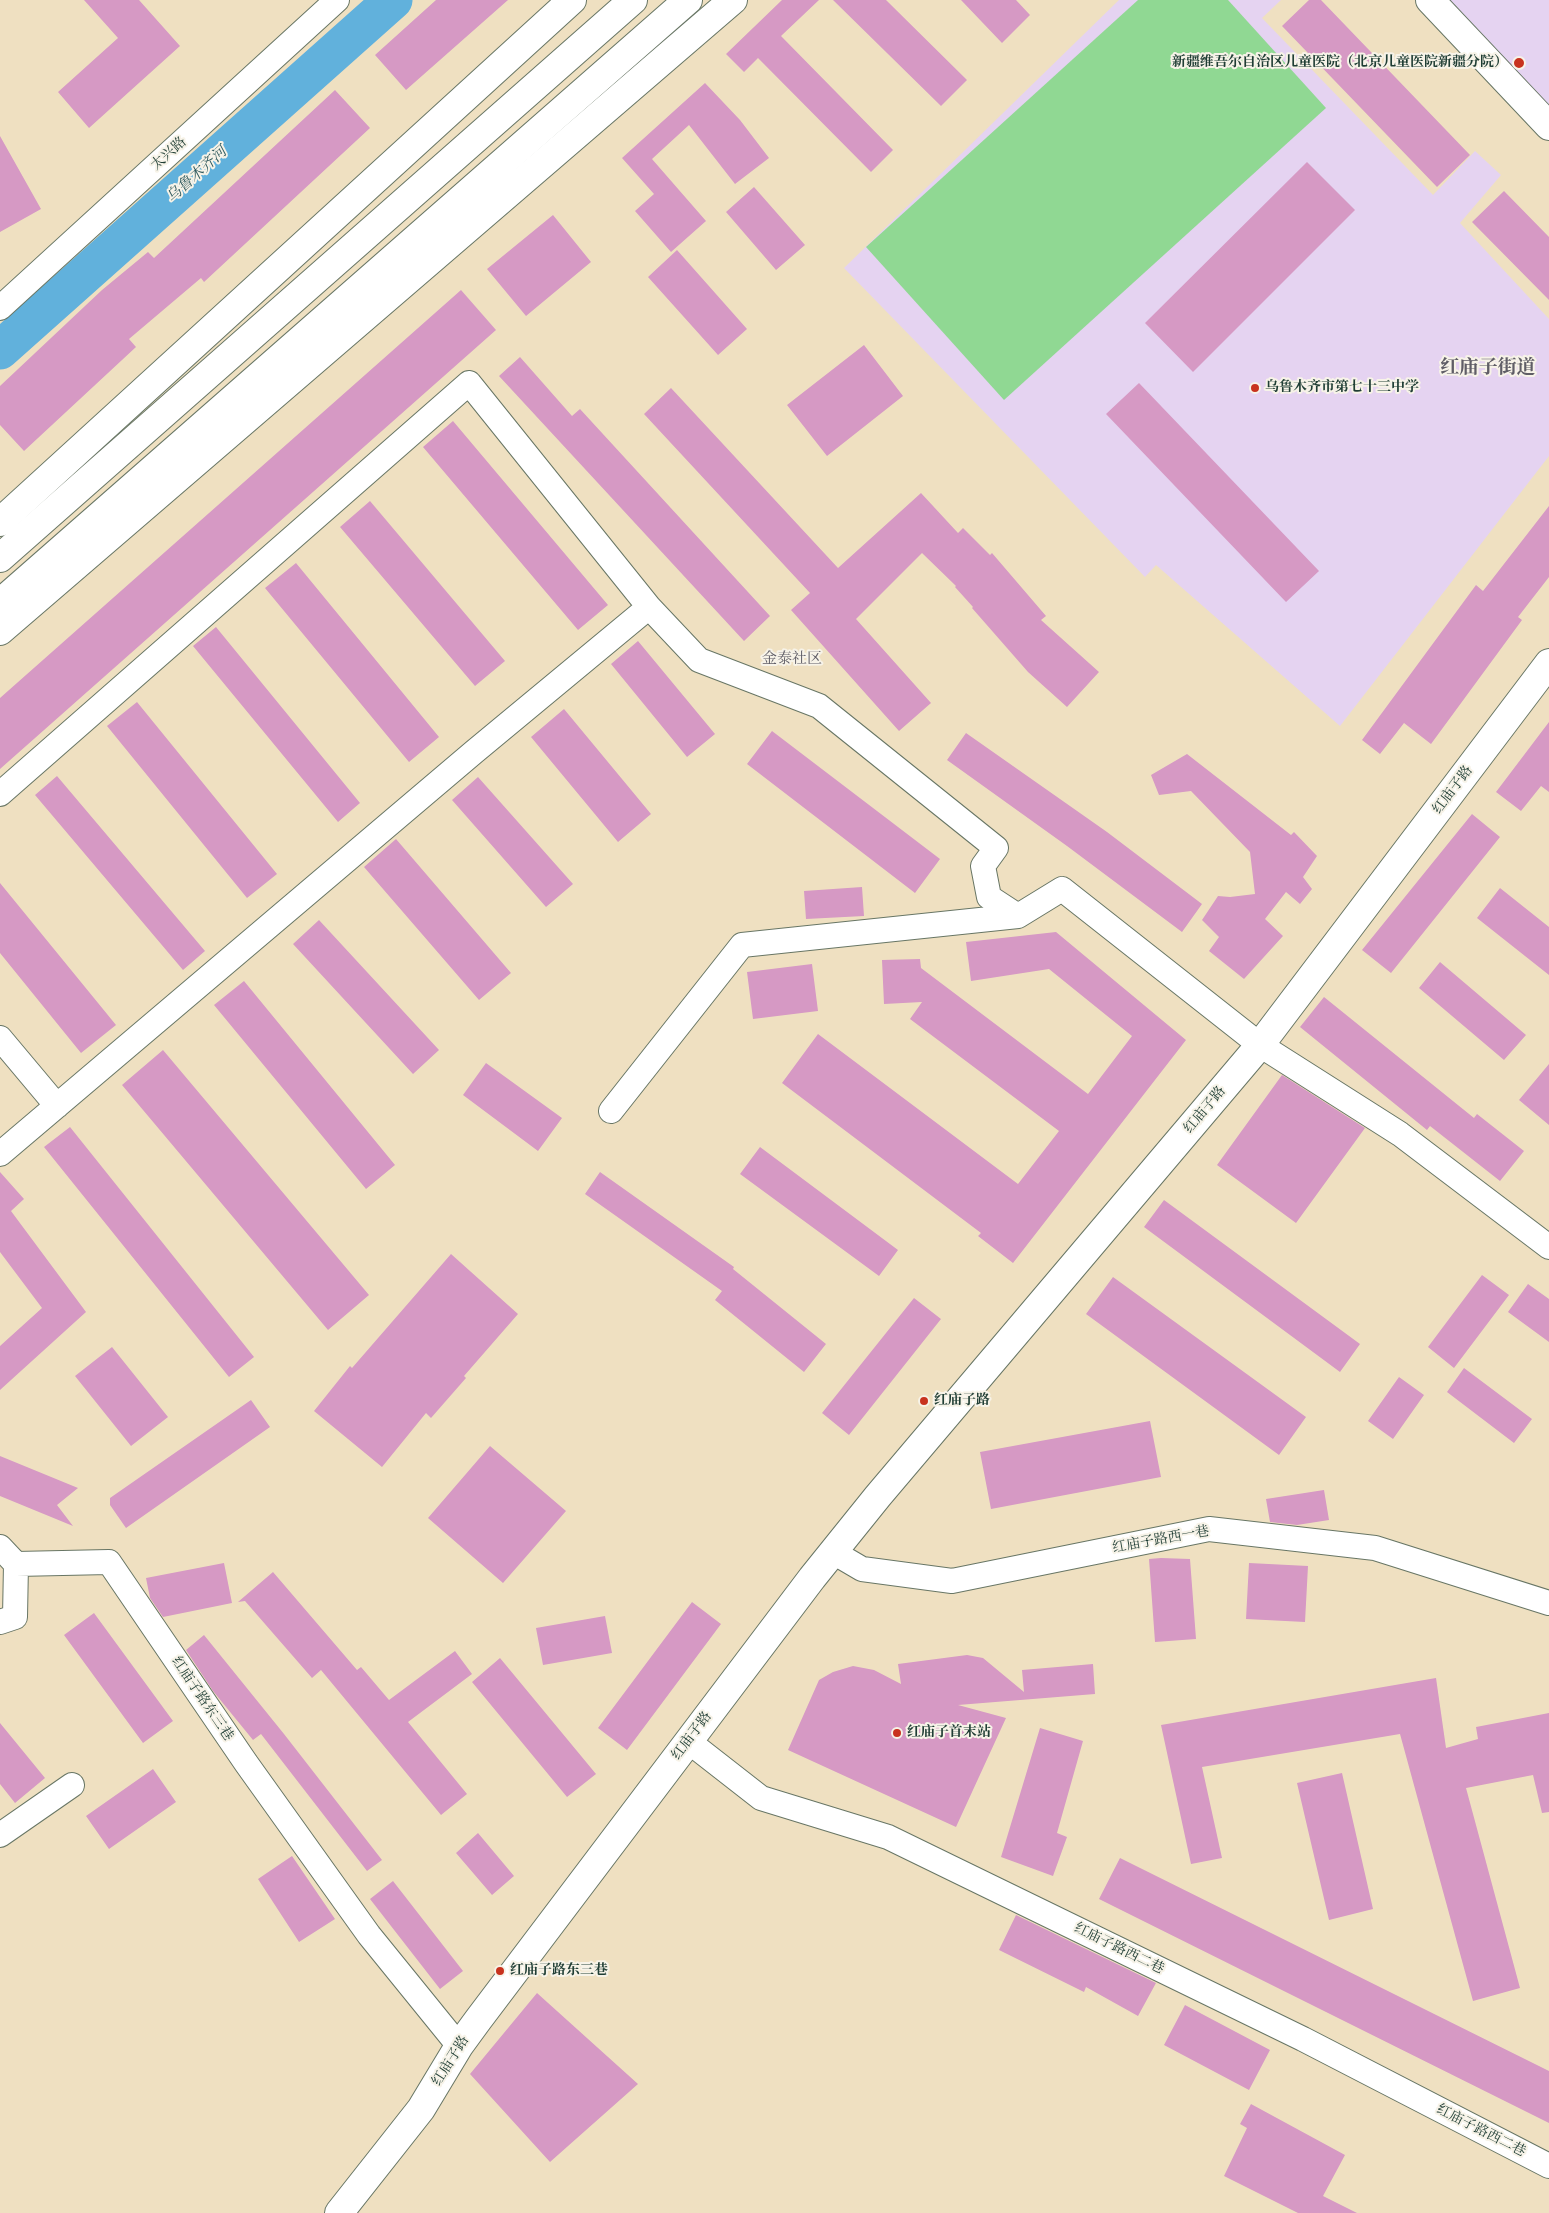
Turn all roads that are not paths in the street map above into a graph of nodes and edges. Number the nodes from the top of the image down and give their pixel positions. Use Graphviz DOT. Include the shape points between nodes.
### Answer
graph roads {
  1 [pos="337,0"];
  2 [pos="572,0"];
  3 [pos="633,0"];
  4 [pos="688,0"];
  5 [pos="733,0"];
  6 [pos="1430,0"];
  7 [pos="1549,126"];
  8 [pos="0,308"];
  9 [pos="0,522"];
  10 [pos="0,558"];
  11 [pos="0,602"];
  12 [pos="649,607"];
  13 [pos="0,631"];
  14 [pos="1549,663"];
  15 [pos="0,794"];
  16 [pos="1018,916"];
  17 [pos="0,1038"];
  18 [pos="1260,1044"];
  19 [pos="57,1106"];
  20 [pos="611,1111"];
  21 [pos="0,1154"];
  22 [pos="1549,1247"];
  23 [pos="833,1552"];
  24 [pos="8,1556"];
  25 [pos="1549,1603"];
  26 [pos="0,1622"];
  27 [pos="688,1742"];
  28 [pos="72,1785"];
  29 [pos="0,1835"];
  30 [pos="459,2046"];
  31 [pos="1549,2166"];
  32 [pos="339,2213"];
  1 -- 8 [label="street, 太兴路"];
  2 -- 9 [label="main road"];
  3 -- 10 [label="main road"];
  4 -- 11 [label="main road"];
  5 -- 13 [label="main road"];
  6 -- 7 [label="main road"];
  12 -- 15 [label="street" via="469,383"];
  12 -- 16 [label="street" via="699,660 819,706 996,848 983,866 989,897"];
  12 -- 19 [label="street"];
  14 -- 18 [label="main road, 红庙子路"];
  16 -- 18 [label="street" via="1062,889"];
  16 -- 20 [label="street" via="742,945"];
  17 -- 19 [label="street"];
  18 -- 22 [label="street" via="1400,1134"];
  18 -- 23 [label="main road, 红庙子路"];
  19 -- 21 [label="street"];
  23 -- 25 [label="street, 红庙子路西一巷" via="862,1569 952,1581 1209,1529 1375,1548"];
  23 -- 27 [label="main road, 红庙子路"];
  24 -- 26 [label="street" via="16,1617"];
  24 -- 30 [label="street, 红庙子路东三巷" via="109,1562 246,1763 369,1935"];
  27 -- 30 [label="main road, 红庙子路"];
  27 -- 31 [label="street, 红庙子路西二巷" via="761,1798 888,1837 1303,2040"];
  28 -- 29 [label="street"];
  30 -- 32 [label="main road, 红庙子路" via="421,2109"];
}
